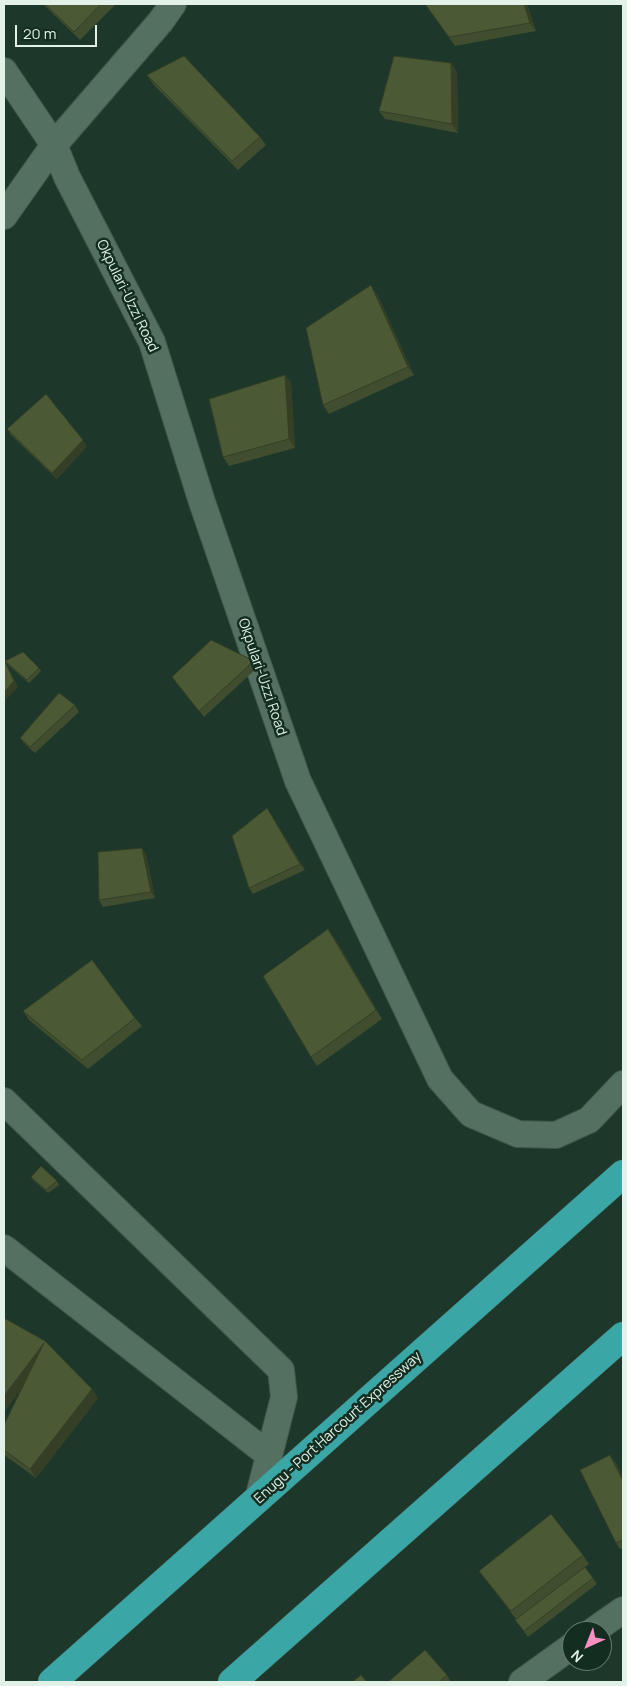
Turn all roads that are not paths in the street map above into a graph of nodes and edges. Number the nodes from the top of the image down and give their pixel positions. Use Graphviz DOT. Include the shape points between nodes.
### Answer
graph roads {
  1 [pos="172,4"];
  2 [pos="4,71"];
  3 [pos="54,145"];
  4 [pos="4,216"];
  5 [pos="623,1084"];
  6 [pos="4,1101"];
  7 [pos="623,1174"];
  8 [pos="4,1248"];
  9 [pos="623,1336"];
  10 [pos="269,1455"];
  11 [pos="258,1499"];
  12 [pos="623,1610"];
  13 [pos="607,1621"];
  14 [pos="562,1653"];
  15 [pos="52,1682"];
  16 [pos="232,1682"];
  17 [pos="522,1682"];
  1 -- 3 [label="street"];
  2 -- 3 [label="street, Okpulari-Uzzi Road"];
  3 -- 4 [label="street"];
  3 -- 5 [label="street, Okpulari-Uzzi Road" via="66,178 152,342 202,502 298,781 440,1079 471,1114 518,1134 556,1135 589,1120"];
  6 -- 10 [label="street" via="281,1370 284,1397"];
  7 -- 11 [label="highway, Enugu - Port Harcourt Expressway"];
  8 -- 10 [label="street"];
  9 -- 16 [label="highway"];
  10 -- 11 [label="street"];
  11 -- 15 [label="highway, Enugu - Port Harcourt Expressway"];
  12 -- 13 [label="street"];
  14 -- 17 [label="street"];
}
